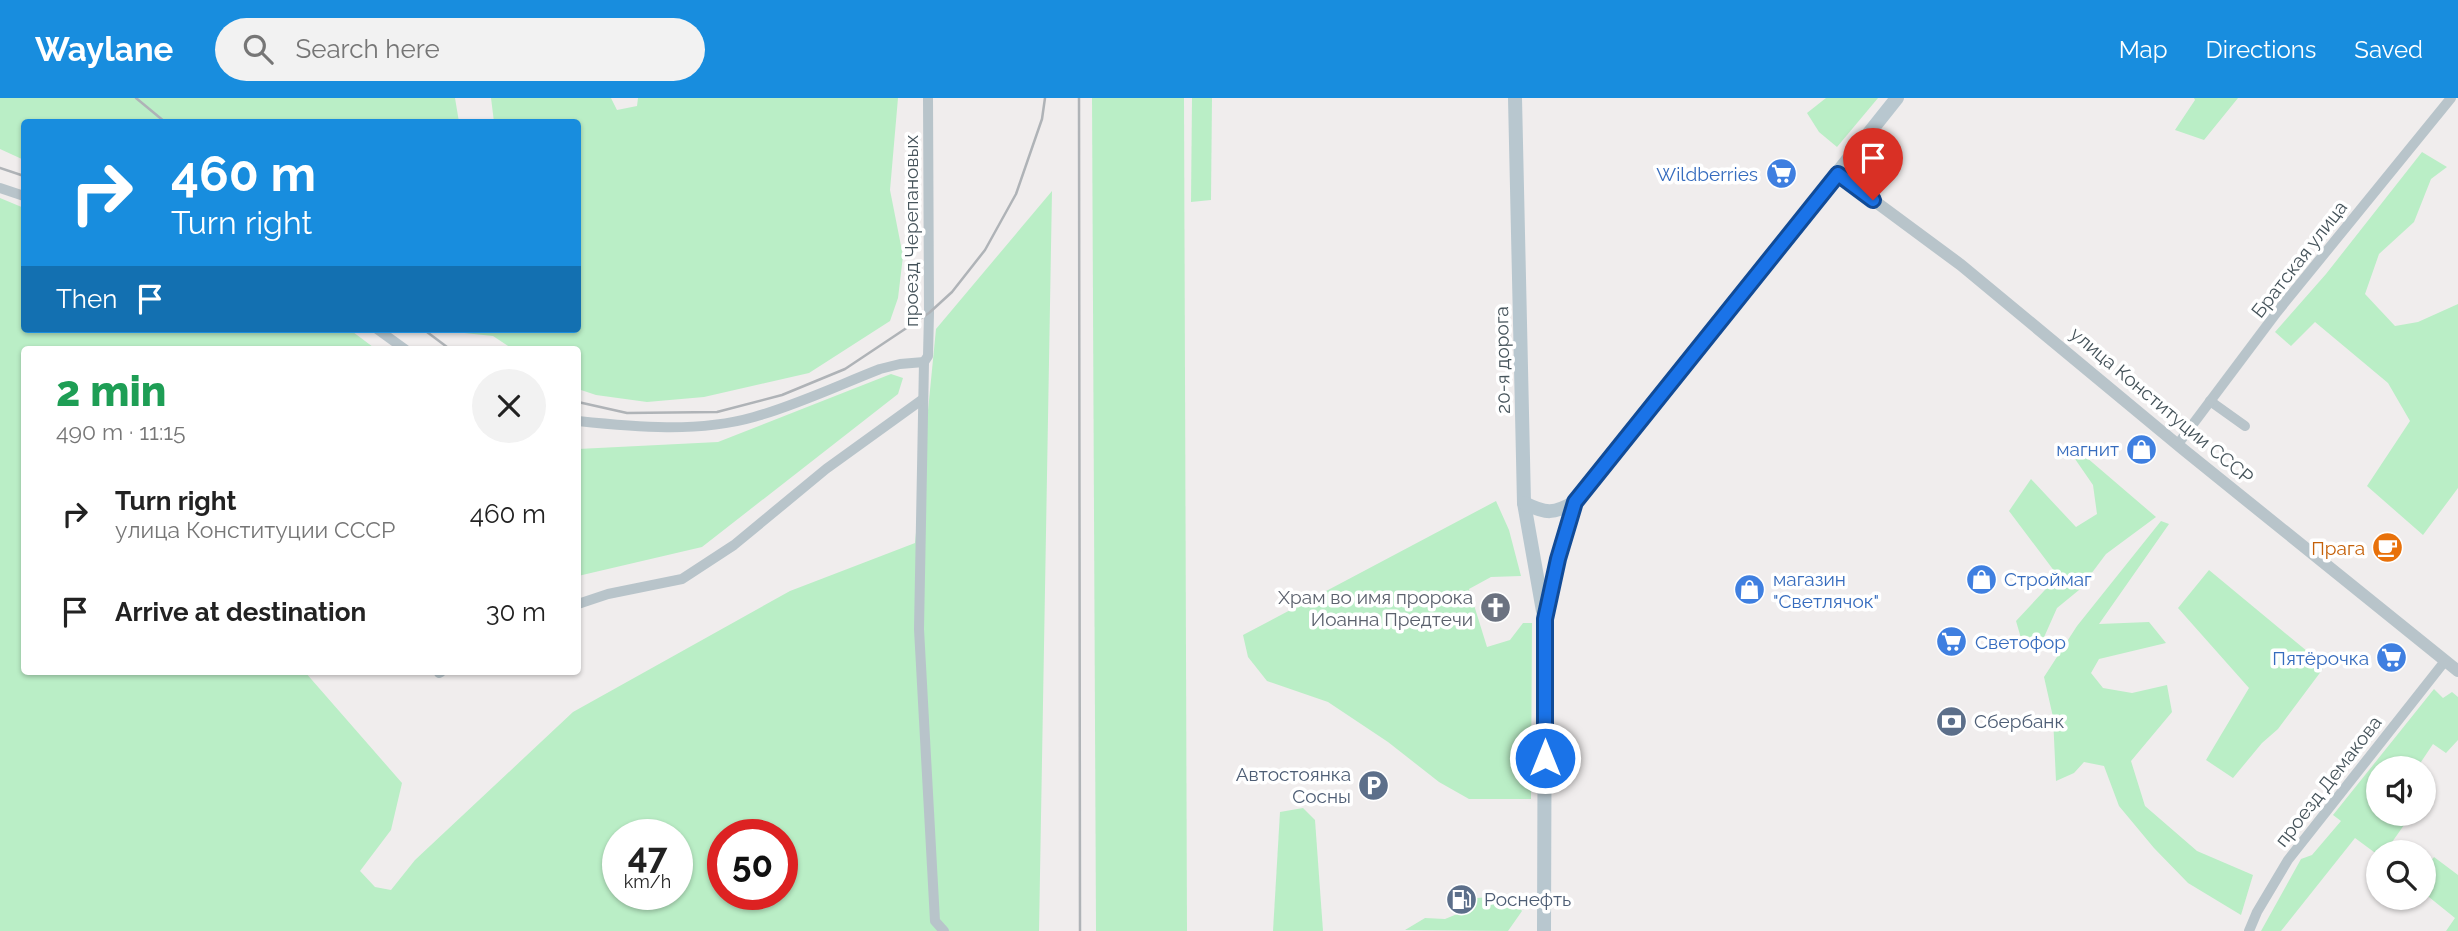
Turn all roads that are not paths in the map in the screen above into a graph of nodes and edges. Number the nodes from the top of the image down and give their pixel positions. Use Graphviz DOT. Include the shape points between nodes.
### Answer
graph roads {
  1 [pos="928,98"];
  2 [pos="1515,98"];
  3 [pos="1897,98"];
  4 [pos="2451,98"];
  5 [pos="1838,174"];
  6 [pos="0,188"];
  7 [pos="21,195"];
  8 [pos="383,333"];
  9 [pos="400,346"];
  10 [pos="923,362"];
  11 [pos="923,399"];
  12 [pos="2210,401"];
  13 [pos="581,421"];
  14 [pos="2245,426"];
  15 [pos="2178,444"];
  16 [pos="1575,502"];
  17 [pos="1524,503"];
  18 [pos="581,603"];
  19 [pos="1545,619"];
  20 [pos="2445,661"];
  21 [pos="2458,671"];
  22 [pos="931,926"];
  23 [pos="944,931"];
  24 [pos="1544,931"];
  25 [pos="2249,931"];
  1 -- 10 [label="street, проезд Черепановых" via="929,313 928,355"];
  2 -- 17 [label="main road, 20-я дорога"];
  3 -- 5 [label="main road"];
  4 -- 12 [label="street, Братская улица"];
  5 -- 15 [label="street, улица Конституции СССР" via="1961,265"];
  5 -- 16 [label="main road"];
  6 -- 7 [label="street"];
  8 -- 9 [label="street"];
  10 -- 11 [label="street, проезд Черепановых"];
  10 -- 13 [label="street" via="880,369 744,419 654,428"];
  11 -- 18 [label="street" via="826,469 734,545 682,579"];
  11 -- 22 [label="street, проезд Черепановых" via="919,629"];
  12 -- 14 [label="street"];
  12 -- 15 [label="street, Братская улица"];
  15 -- 20 [label="street, улица Конституции СССР"];
  16 -- 17 [label="main road" via="1559,511 1538,510"];
  16 -- 19 [label="main road"];
  17 -- 19 [label="main road, 20-я дорога"];
  19 -- 24 [label="main road"];
  20 -- 21 [label="street, улица Конституции СССР"];
  20 -- 25 [label="street, проезд Демакова" via="2288,860"];
  22 -- 23 [label="street"];
}
